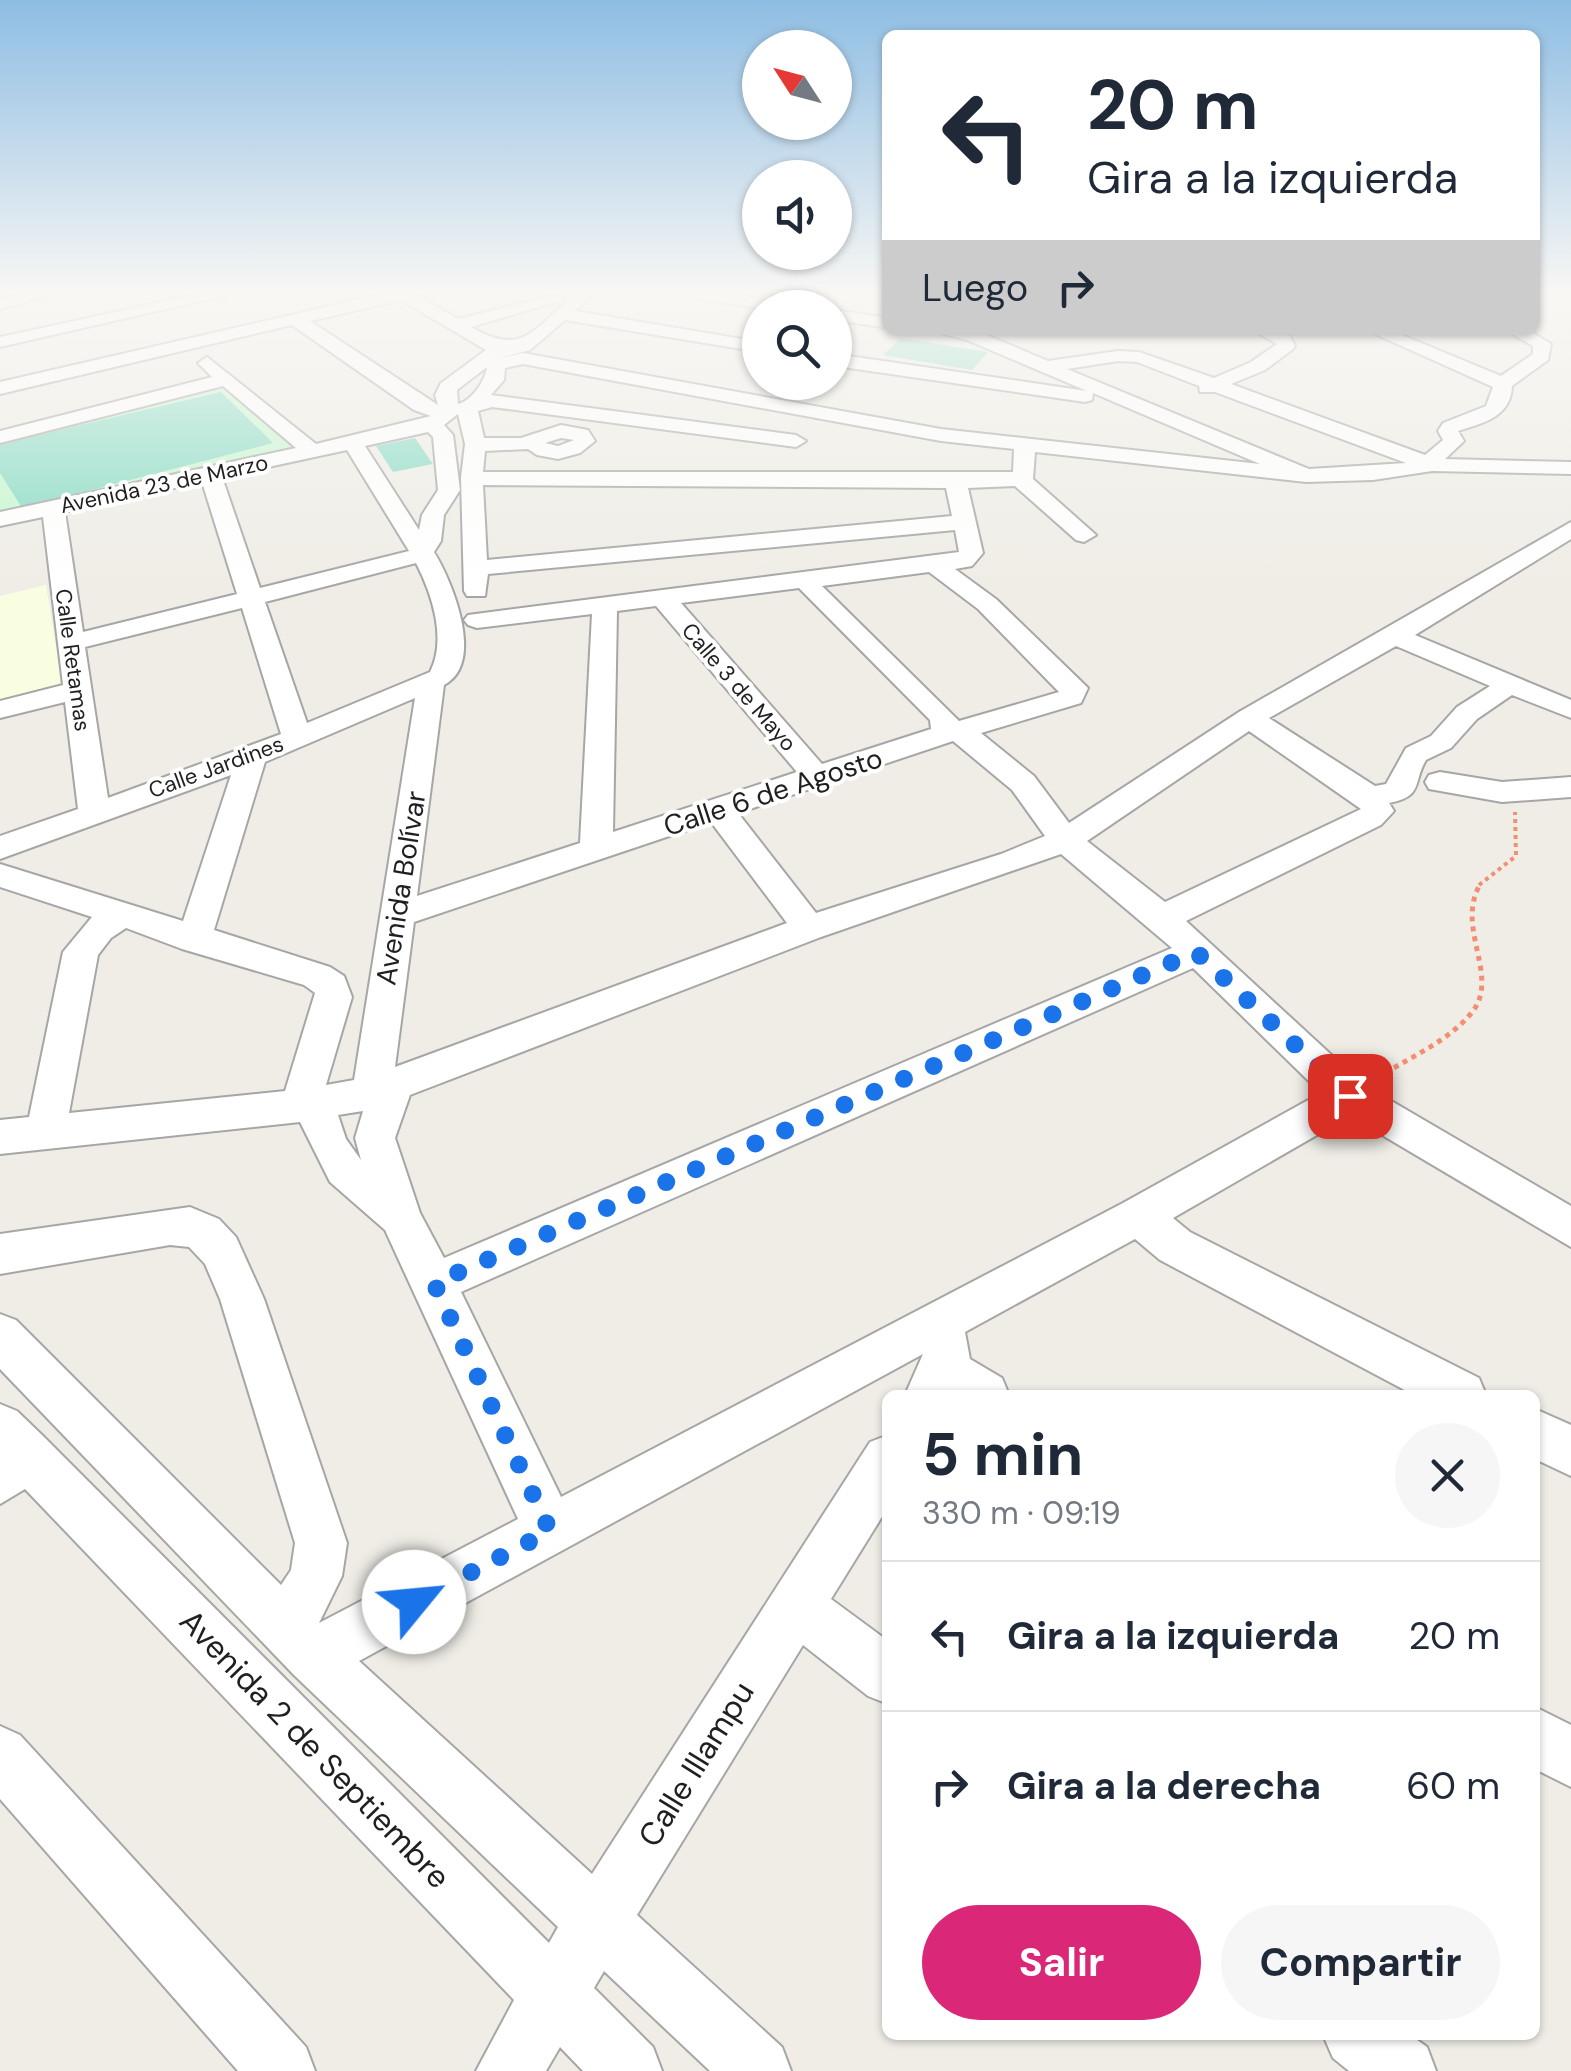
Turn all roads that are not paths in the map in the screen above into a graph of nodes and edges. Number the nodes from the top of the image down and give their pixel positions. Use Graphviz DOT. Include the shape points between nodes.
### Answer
graph roads {
  1 [pos="181,391"];
  2 [pos="240,391"];
  3 [pos="399,391"];
  4 [pos="447,391"];
  5 [pos="482,391"];
  6 [pos="615,391"];
  7 [pos="705,391"];
  8 [pos="963,391"];
  9 [pos="1106,391"];
  10 [pos="1197,391"];
  11 [pos="1235,391"];
  12 [pos="1504,391"];
  13 [pos="1122,397"];
  14 [pos="1003,401"];
  15 [pos="1148,407"];
  16 [pos="804,408"];
  17 [pos="454,412"];
  18 [pos="587,415"];
  19 [pos="925,432"];
  20 [pos="0,437"];
  21 [pos="978,439"];
  22 [pos="796,441"];
  23 [pos="352,442"];
  24 [pos="474,444"];
  25 [pos="1025,445"];
  26 [pos="312,451"];
  27 [pos="1432,465"];
  28 [pos="1571,468"];
  29 [pos="210,474"];
  30 [pos="1306,476"];
  31 [pos="472,478"];
  32 [pos="794,478"];
  33 [pos="1020,479"];
  34 [pos="925,480"];
  35 [pos="956,482"];
  36 [pos="475,505"];
  37 [pos="443,506"];
  38 [pos="53,508"];
  39 [pos="0,519"];
  40 [pos="964,522"];
  41 [pos="1571,528"];
  42 [pos="1084,535"];
  43 [pos="420,556"];
  44 [pos="934,566"];
  45 [pos="476,568"];
  46 [pos="808,581"];
  47 [pos="251,597"];
  48 [pos="662,598"];
  49 [pos="605,604"];
  50 [pos="477,620"];
  51 [pos="1395,636"];
  52 [pos="71,643"];
  53 [pos="438,678"];
  54 [pos="1508,686"];
  55 [pos="77,690"];
  56 [pos="0,710"];
  57 [pos="1571,710"];
  58 [pos="1249,718"];
  59 [pos="954,731"];
  60 [pos="297,737"];
  61 [pos="252,757"];
  62 [pos="817,777"];
  63 [pos="1440,782"];
  64 [pos="1571,787"];
  65 [pos="1370,797"];
  66 [pos="718,810"];
  67 [pos="94,812"];
  68 [pos="1065,840"];
  69 [pos="0,848"];
  70 [pos="596,850"];
  71 [pos="0,875"];
  72 [pos="400,914"];
  73 [pos="119,916"];
  74 [pos="1162,918"];
  75 [pos="809,928"];
  76 [pos="194,940"];
  77 [pos="1196,952"];
  78 [pos="385,1088"];
  79 [pos="1350,1096"];
  80 [pos="308,1105"];
  81 [pos="46,1130"];
  82 [pos="0,1136"];
  83 [pos="1138,1216"];
  84 [pos="400,1218"];
  85 [pos="1571,1228"];
  86 [pos="0,1254"];
  87 [pos="434,1283"];
  88 [pos="940,1323"];
  89 [pos="0,1336"];
  90 [pos="937,1382"];
  91 [pos="967,1390"];
  92 [pos="1452,1390"];
  93 [pos="1540,1436"];
  94 [pos="1571,1451"];
  95 [pos="9,1453"];
  96 [pos="882,1469"];
  97 [pos="550,1531"];
  98 [pos="795,1605"];
  99 [pos="298,1639"];
  100 [pos="882,1671"];
  101 [pos="1540,1739"];
  102 [pos="0,1755"];
  103 [pos="1571,1758"];
  104 [pos="597,1922"];
  105 [pos="553,1994"];
  106 [pos="1363,2040"];
  107 [pos="282,2071"];
  108 [pos="509,2071"];
  109 [pos="630,2071"];
  110 [pos="758,2071"];
  111 [pos="1403,2071"];
  1 -- 20 [label="street"];
  2 -- 26 [label="street"];
  3 -- 17 [label="street" via="421,406"];
  4 -- 17 [label="street"];
  5 -- 17 [label="street"];
  6 -- 18 [label="street"];
  7 -- 16 [label="street"];
  8 -- 14 [label="street"];
  9 -- 13 [label="street"];
  10 -- 15 [label="street"];
  11 -- 27 [label="street"];
  12 -- 27 [label="street" via="1492,412 1450,428 1454,440"];
  13 -- 14 [label="street"];
  13 -- 15 [label="street"];
  14 -- 21 [label="street"];
  15 -- 30 [label="street"];
  16 -- 19 [label="street"];
  16 -- 22 [label="street"];
  17 -- 18 [label="street" via="492,401"];
  17 -- 23 [label="street, Avenida 23 de Marzo"];
  17 -- 24 [label="street"];
  17 -- 37 [label="street" via="443,435"];
  18 -- 22 [label="street"];
  18 -- 24 [label="street" via="568,431 584,438 582,445 552,452 533,442"];
  19 -- 21 [label="street"];
  19 -- 34 [label="street"];
  21 -- 25 [label="street"];
  22 -- 32 [label="street"];
  23 -- 26 [label="street, Avenida 23 de Marzo"];
  23 -- 43 [label="street, Avenida Bolívar"];
  24 -- 31 [label="street"];
  25 -- 30 [label="street"];
  25 -- 33 [label="street"];
  26 -- 29 [label="street, Avenida 23 de Marzo"];
  27 -- 28 [label="street"];
  27 -- 30 [label="street"];
  29 -- 38 [label="street, Avenida 23 de Marzo"];
  29 -- 47 [label="street"];
  31 -- 32 [label="street"];
  31 -- 36 [label="street"];
  32 -- 34 [label="street"];
  33 -- 35 [label="street"];
  33 -- 42 [label="street"];
  34 -- 35 [label="street"];
  35 -- 40 [label="street"];
  36 -- 37 [label="street"];
  36 -- 45 [label="street"];
  37 -- 43 [label="street"];
  38 -- 39 [label="street, Avenida 23 de Marzo"];
  38 -- 52 [label="street, Calle Retamas"];
  40 -- 44 [label="street" via="970,556"];
  40 -- 45 [label="street"];
  41 -- 51 [label="street"];
  43 -- 47 [label="street"];
  43 -- 53 [label="street, Avenida Bolívar" via="447,610 450,654"];
  44 -- 46 [label="street"];
  44 -- 59 [label="street, Calle 6 de Agosto" via="988,604 1074,688 1071,696"];
  45 -- 50 [label="street"];
  46 -- 48 [label="street"];
  46 -- 59 [label="street"];
  47 -- 52 [label="street"];
  47 -- 60 [label="street"];
  48 -- 49 [label="street"];
  48 -- 62 [label="street, Calle 3 de Mayo"];
  49 -- 50 [label="street"];
  49 -- 70 [label="street"];
  50 -- 53 [label="street" via="467,661"];
  51 -- 54 [label="street"];
  51 -- 58 [label="street"];
  52 -- 55 [label="street, Calle Retamas"];
  53 -- 60 [label="street, Calle Jardines"];
  53 -- 72 [label="street, Avenida Bolívar"];
  54 -- 57 [label="street"];
  54 -- 65 [label="street" via="1467,713 1441,742 1416,754 1396,792"];
  55 -- 56 [label="street"];
  55 -- 67 [label="street, Calle Retamas"];
  58 -- 65 [label="street"];
  58 -- 68 [label="street"];
  59 -- 62 [label="street, Calle 6 de Agosto"];
  59 -- 68 [label="street" via="1024,783"];
  60 -- 61 [label="street, Calle Jardines"];
  61 -- 67 [label="street, Calle Jardines"];
  61 -- 76 [label="street"];
  62 -- 66 [label="street, Calle 6 de Agosto"];
  63 -- 64 [label="street" via="1502,792"];
  65 -- 74 [label="street" via="1378,811 1370,818"];
  66 -- 70 [label="street, Calle 6 de Agosto"];
  66 -- 75 [label="street"];
  67 -- 69 [label="street, Calle Jardines"];
  68 -- 74 [label="street"];
  68 -- 75 [label="street"];
  70 -- 72 [label="street, Calle 6 de Agosto"];
  71 -- 73 [label="street"];
  72 -- 78 [label="street, Avenida Bolívar"];
  73 -- 76 [label="street"];
  73 -- 81 [label="street" via="81,952"];
  74 -- 77 [label="street"];
  75 -- 78 [label="street"];
  76 -- 80 [label="street" via="331,986 334,997"];
  77 -- 79 [label="street"];
  77 -- 87 [label="street"];
  78 -- 80 [label="street"];
  78 -- 84 [label="street, Avenida Bolívar" via="375,1138"];
  79 -- 83 [label="street"];
  79 -- 85 [label="street"];
  80 -- 81 [label="street"];
  80 -- 84 [label="street" via="338,1165"];
  81 -- 82 [label="street"];
  83 -- 88 [label="street"];
  83 -- 92 [label="street" via="1175,1246"];
  84 -- 87 [label="street"];
  86 -- 99 [label="street" via="170,1226 190,1226 222,1251 321,1543"];
  87 -- 97 [label="street"];
  88 -- 90 [label="street" via="947,1348"];
  88 -- 97 [label="street"];
  89 -- 99 [label="street"];
  90 -- 91 [label="street"];
  93 -- 94 [label="street"];
  95 -- 105 [label="street, Avenida 2 de Septiembre"];
  96 -- 98 [label="street, Calle Illampu"];
  97 -- 99 [label="street"];
  98 -- 100 [label="street"];
  98 -- 104 [label="street, Calle Illampu"];
  99 -- 104 [label="street"];
  101 -- 103 [label="street"];
  102 -- 107 [label="street"];
  104 -- 105 [label="street, Calle Illampu"];
  104 -- 110 [label="street"];
  105 -- 108 [label="street, Calle Illampu"];
  105 -- 109 [label="street, Avenida 2 de Septiembre"];
  106 -- 111 [label="street"];
}
